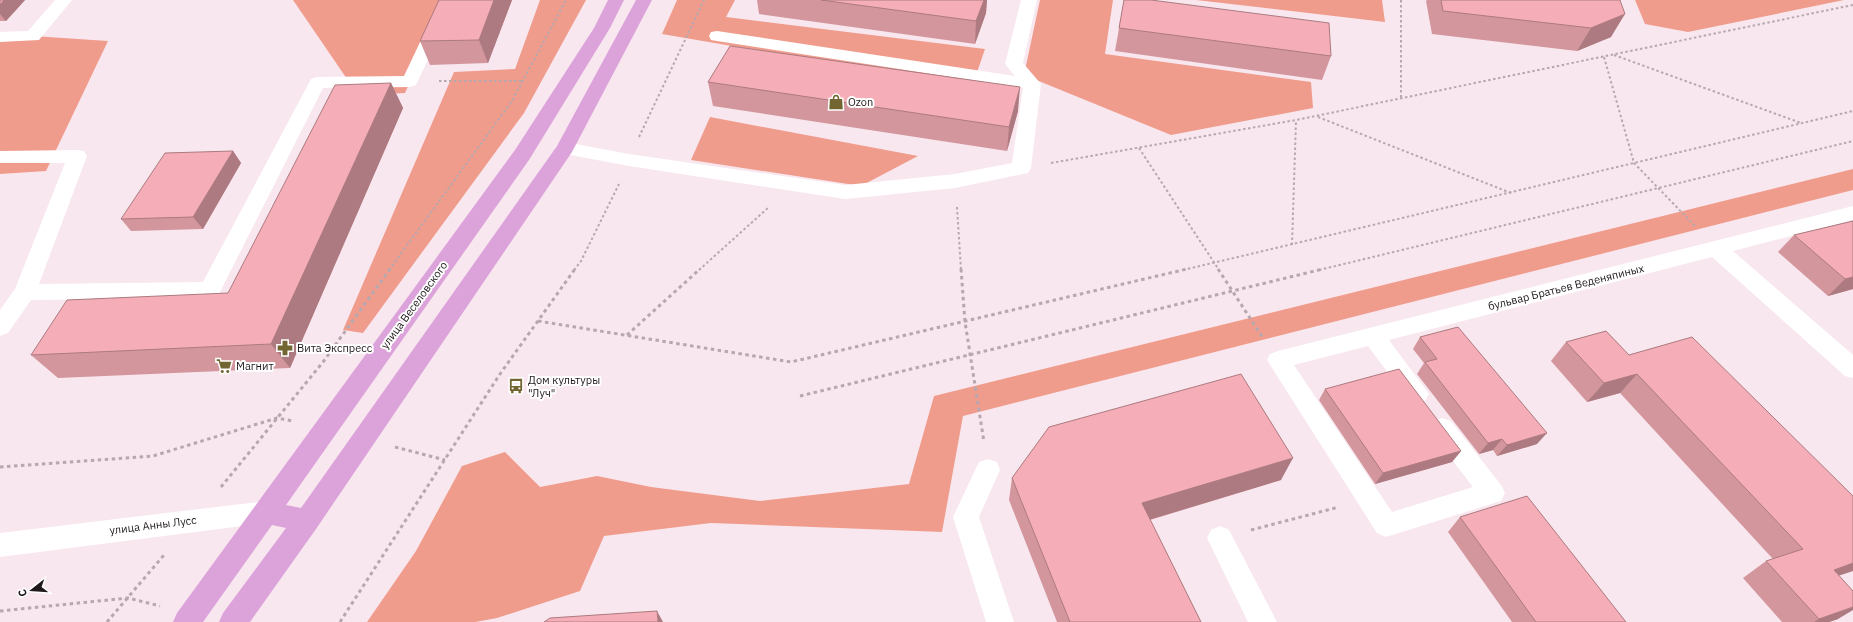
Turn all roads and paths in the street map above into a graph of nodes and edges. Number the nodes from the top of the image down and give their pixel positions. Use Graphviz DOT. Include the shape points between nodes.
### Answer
graph roads {
  1 [pos="64,0"];
  2 [pos="448,0"];
  3 [pos="566,0"];
  4 [pos="616,0"];
  5 [pos="644,0"];
  6 [pos="704,0"];
  7 [pos="1029,0"];
  8 [pos="1401,0"];
  9 [pos="1853,5"];
  10 [pos="717,36"];
  11 [pos="0,37"];
  12 [pos="1614,55"];
  13 [pos="1604,57"];
  14 [pos="410,81"];
  15 [pos="523,81"];
  16 [pos="1032,84"];
  17 [pos="1401,99"];
  18 [pos="1853,111"];
  19 [pos="1317,116"];
  20 [pos="1296,120"];
  21 [pos="1802,123"];
  22 [pos="1853,141"];
  23 [pos="565,148"];
  24 [pos="1138,148"];
  25 [pos="0,157"];
  26 [pos="629,160"];
  27 [pos="1634,164"];
  28 [pos="1021,168"];
  29 [pos="955,181"];
  30 [pos="795,184"];
  31 [pos="1659,188"];
  32 [pos="1511,193"];
  33 [pos="1853,213"];
  34 [pos="1292,245"];
  35 [pos="1717,249"];
  36 [pos="1213,264"];
  37 [pos="25,292"];
  38 [pos="1232,292"];
  39 [pos="538,321"];
  40 [pos="965,322"];
  41 [pos="1,324"];
  42 [pos="627,336"];
  43 [pos="1373,336"];
  44 [pos="1264,340"];
  45 [pos="970,355"];
  46 [pos="1853,369"];
  47 [pos="800,396"];
  48 [pos="278,418"];
  49 [pos="325,429"];
  50 [pos="362,439"];
  51 [pos="445,460"];
  52 [pos="0,467"];
  53 [pos="988,470"];
  54 [pos="1369,499"];
  55 [pos="266,512"];
  56 [pos="193,520"];
  57 [pos="306,521"];
  58 [pos="1220,538"];
  59 [pos="0,545"];
  60 [pos="128,598"];
  61 [pos="0,611"];
  62 [pos="190,618"];
  63 [pos="108,622"];
  64 [pos="233,622"];
  65 [pos="340,622"];
  66 [pos="1000,622"];
  67 [pos="1263,622"];
  1 -- 11 [label="street" via="33,36"];
  2 -- 14 [label="street"];
  3 -- 15 [label="path"];
  4 -- 49 [label="main road, улица Веселовского" via="602,28 522,155"];
  5 -- 23 [label="main road"];
  6 -- 26 [label="path"];
  7 -- 16 [label="street" via="1014,64"];
  8 -- 17 [label="path"];
  9 -- 12 [label="path"];
  10 -- 16 [label="street"];
  12 -- 13 [label="path"];
  12 -- 21 [label="path"];
  13 -- 17 [label="path"];
  13 -- 27 [label="path"];
  14 -- 15 [label="path"];
  14 -- 37 [label="street" via="317,83 210,290"];
  15 -- 48 [label="path" via="512,101 336,343"];
  16 -- 28 [label="street"];
  17 -- 19 [label="path"];
  18 -- 21 [label="path"];
  19 -- 20 [label="path"];
  19 -- 32 [label="path"];
  20 -- 24 [label="path"];
  20 -- 34 [label="path"];
  21 -- 27 [label="path"];
  22 -- 31 [label="path"];
  23 -- 26 [label="street"];
  23 -- 50 [label="main road"];
  24 -- 28 [label="path"];
  24 -- 36 [label="path"];
  25 -- 37 [label="street" via="77,156"];
  26 -- 30 [label="street"];
  26 -- 39 [label="path" via="581,261"];
  27 -- 31 [label="path"];
  27 -- 32 [label="path"];
  28 -- 29 [label="street"];
  29 -- 30 [label="street" via="845,192"];
  29 -- 40 [label="path"];
  30 -- 42 [label="path"];
  31 -- 35 [label="path"];
  31 -- 38 [label="path"];
  32 -- 34 [label="path"];
  33 -- 35 [label="street, бульвар Братьев Веденяпиных"];
  34 -- 36 [label="path"];
  35 -- 43 [label="street, бульвар Братьев Веденяпиных"];
  35 -- 46 [label="street"];
  36 -- 38 [label="path"];
  36 -- 40 [label="path"];
  37 -- 41 [label="street"];
  38 -- 44 [label="path"];
  38 -- 45 [label="path"];
  39 -- 42 [label="path"];
  39 -- 51 [label="path" via="500,374"];
  40 -- 42 [label="path" via="791,362"];
  40 -- 45 [label="path"];
  43 -- 54 [label="street, бульвар Братьев Веденяпиных" via="1278,360"];
  43 -- 54 [label="street" via="1492,493 1386,525"];
  45 -- 47 [label="path"];
  45 -- 53 [label="path"];
  48 -- 49 [label="path"];
  48 -- 52 [label="path" via="153,456"];
  48 -- 56 [label="path"];
  49 -- 55 [label="main road, улица Веселовского"];
  50 -- 51 [label="path"];
  50 -- 57 [label="main road"];
  51 -- 65 [label="path"];
  53 -- 66 [label="street" via="966,517"];
  54 -- 58 [label="path"];
  55 -- 56 [label="street, улица Анны Лусс"];
  55 -- 57 [label="main road, улица Анны Лусс"];
  55 -- 62 [label="main road, улица Веселовского"];
  56 -- 59 [label="street, улица Анны Лусс"];
  56 -- 60 [label="path"];
  57 -- 64 [label="main road"];
  58 -- 67 [label="street"];
  60 -- 61 [label="path"];
  60 -- 62 [label="path"];
  60 -- 63 [label="path"];
}
